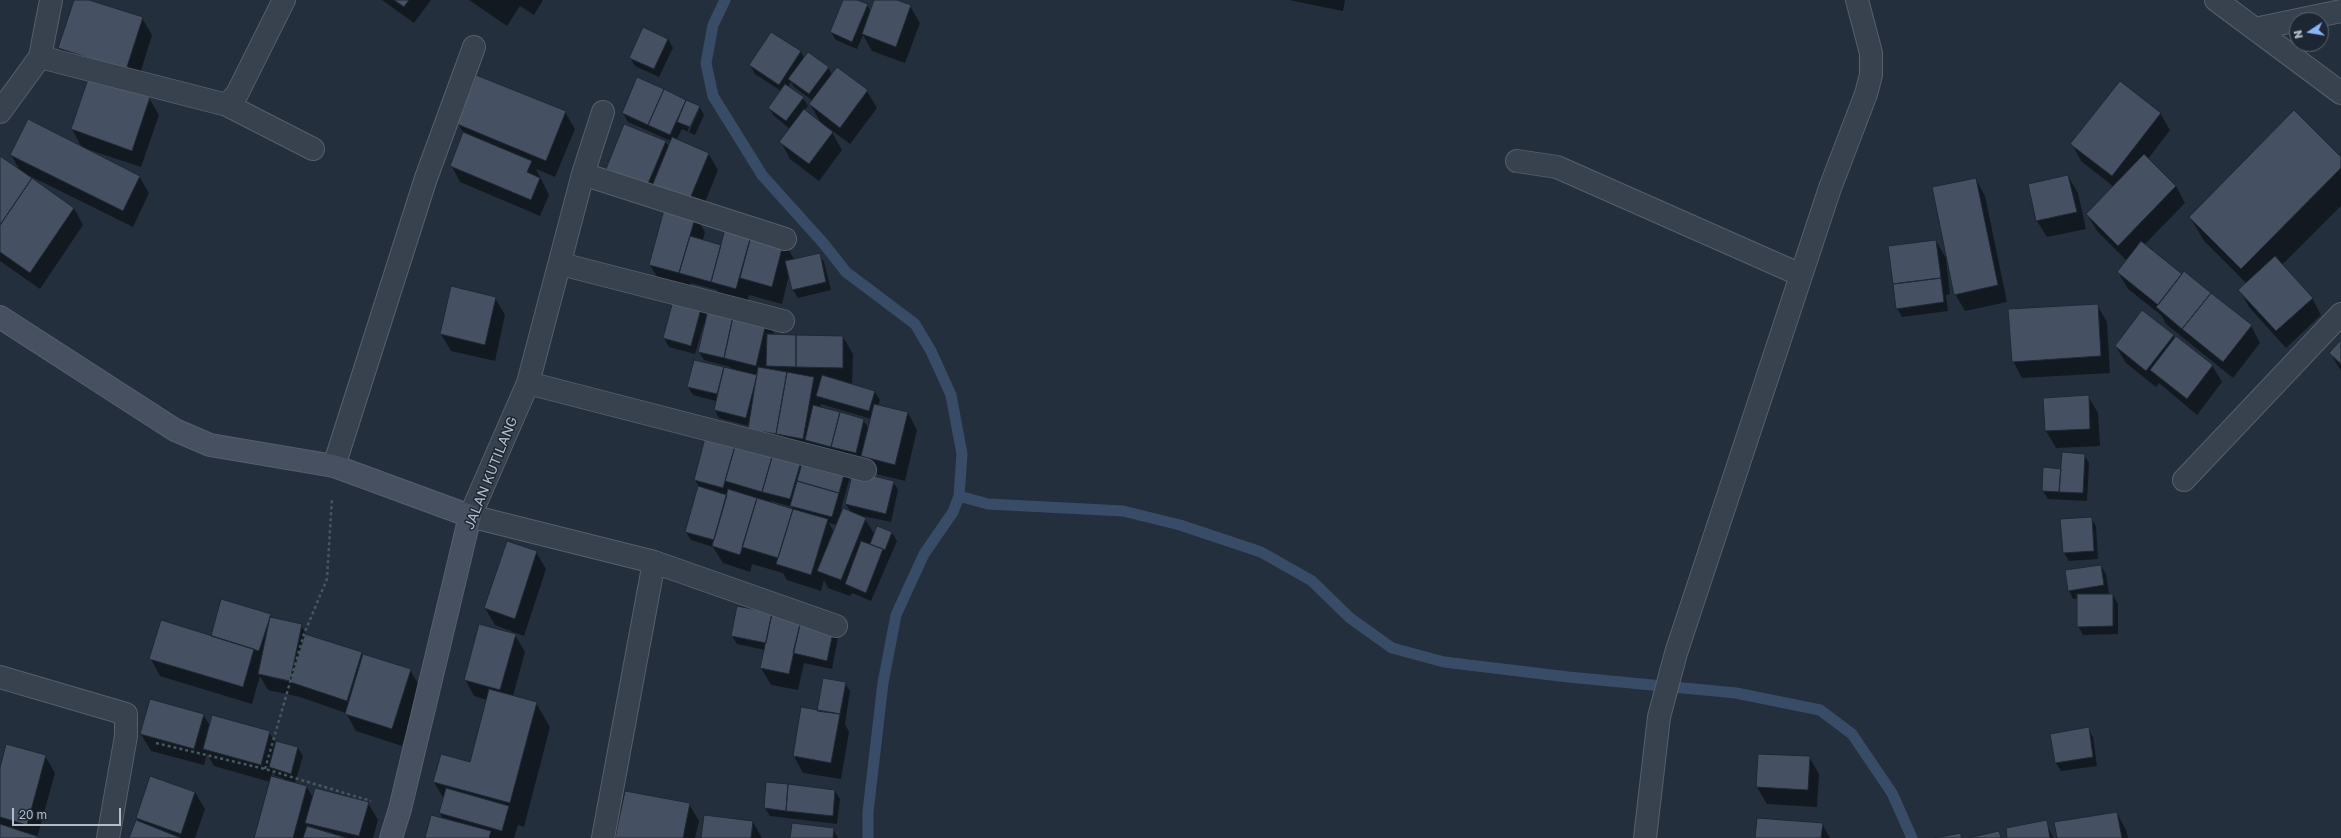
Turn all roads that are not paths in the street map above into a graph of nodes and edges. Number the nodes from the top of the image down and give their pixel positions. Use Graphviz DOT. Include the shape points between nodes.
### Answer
graph roads {
  1 [pos="51,0"];
  2 [pos="284,0"];
  3 [pos="1857,0"];
  4 [pos="2216,0"];
  5 [pos="2341,11"];
  6 [pos="2255,28"];
  7 [pos="474,46"];
  8 [pos="40,57"];
  9 [pos="2341,93"];
  10 [pos="227,105"];
  11 [pos="0,112"];
  12 [pos="603,112"];
  13 [pos="313,149"];
  14 [pos="1517,161"];
  15 [pos="584,174"];
  16 [pos="785,239"];
  17 [pos="561,264"];
  18 [pos="1801,275"];
  19 [pos="2341,314"];
  20 [pos="0,317"];
  21 [pos="783,321"];
  22 [pos="528,383"];
  23 [pos="334,466"];
  24 [pos="865,470"];
  25 [pos="2184,480"];
  26 [pos="470,516"];
  27 [pos="654,562"];
  28 [pos="836,626"];
  29 [pos="0,677"];
  30 [pos="108,838"];
  31 [pos="391,838"];
  32 [pos="602,838"];
  33 [pos="1645,838"];
  1 -- 8 [label="street"];
  2 -- 10 [label="street" via="237,94"];
  3 -- 18 [label="street" via="1871,53 1871,75"];
  4 -- 6 [label="street"];
  5 -- 6 [label="street"];
  6 -- 9 [label="street"];
  7 -- 23 [label="street" via="424,186"];
  8 -- 10 [label="street"];
  8 -- 11 [label="street"];
  10 -- 13 [label="street"];
  12 -- 15 [label="street, JALAN KUTILANG"];
  14 -- 18 [label="street" via="1557,167"];
  15 -- 16 [label="street"];
  15 -- 17 [label="street, JALAN KUTILANG"];
  17 -- 21 [label="street"];
  17 -- 22 [label="street, JALAN KUTILANG"];
  18 -- 33 [label="street" via="1676,653 1659,717"];
  19 -- 25 [label="street"];
  20 -- 23 [label="main road" via="175,430 210,445"];
  22 -- 24 [label="street"];
  22 -- 26 [label="street, JALAN KUTILANG"];
  23 -- 26 [label="main road"];
  26 -- 27 [label="street"];
  26 -- 31 [label="main road, JALAN KUTILANG"];
  27 -- 28 [label="street"];
  27 -- 32 [label="street"];
  29 -- 30 [label="street" via="126,714 126,736"];
}
